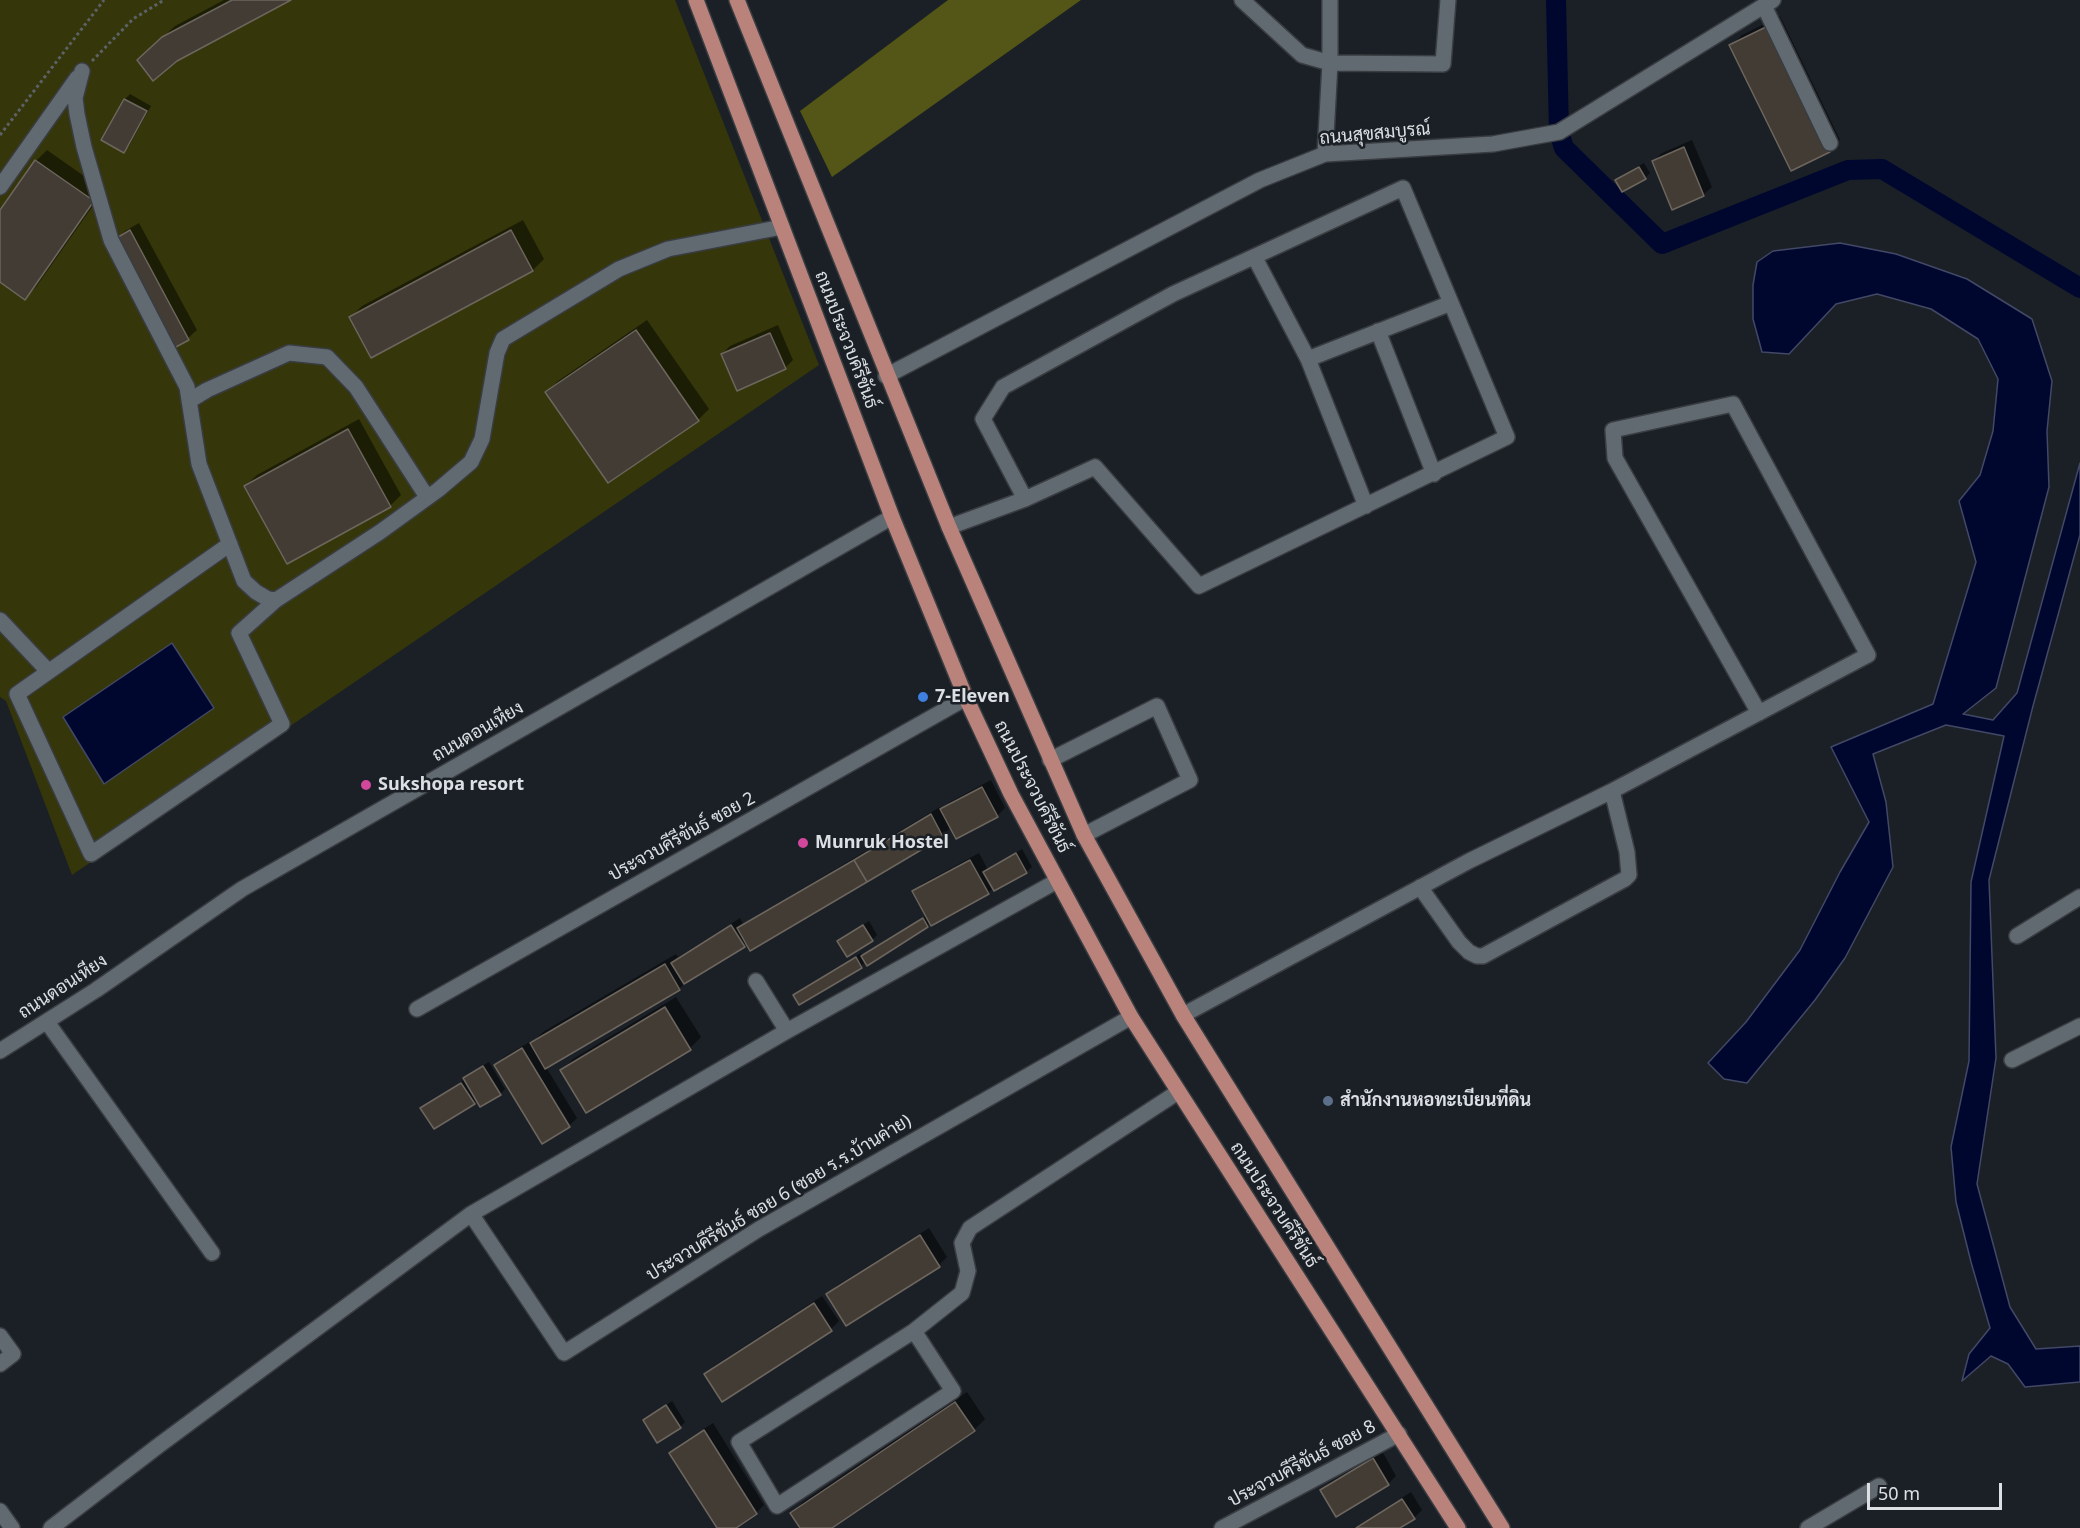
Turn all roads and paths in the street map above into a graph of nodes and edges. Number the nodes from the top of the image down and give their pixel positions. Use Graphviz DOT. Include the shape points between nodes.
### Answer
graph roads {
  1 [pos="104,0"];
  2 [pos="164,0"];
  3 [pos="696,0"];
  4 [pos="737,0"];
  5 [pos="1242,0"];
  6 [pos="1330,0"];
  7 [pos="1448,0"];
  8 [pos="1769,3"];
  9 [pos="1330,63"];
  10 [pos="82,71"];
  11 [pos="0,135"];
  12 [pos="1830,144"];
  13 [pos="1324,154"];
  14 [pos="0,187"];
  15 [pos="782,227"];
  16 [pos="1255,258"];
  17 [pos="1451,303"];
  18 [pos="1378,331"];
  19 [pos="1308,359"];
  20 [pos="886,376"];
  21 [pos="189,401"];
  22 [pos="1434,474"];
  23 [pos="428,497"];
  24 [pos="1025,499"];
  25 [pos="1366,506"];
  26 [pos="892,517"];
  27 [pos="949,527"];
  28 [pos="230,544"];
  29 [pos="276,600"];
  30 [pos="0,620"];
  31 [pos="48,671"];
  32 [pos="966,698"];
  33 [pos="1759,713"];
  34 [pos="1050,759"];
  35 [pos="1612,791"];
  36 [pos="1084,835"];
  37 [pos="1057,881"];
  38 [pos="1420,887"];
  39 [pos="2080,897"];
  40 [pos="2017,936"];
  41 [pos="756,981"];
  42 [pos="417,1009"];
  43 [pos="1183,1015"];
  44 [pos="1131,1017"];
  45 [pos="46,1022"];
  46 [pos="2080,1026"];
  47 [pos="787,1031"];
  48 [pos="0,1051"];
  49 [pos="2012,1060"];
  50 [pos="1178,1092"];
  51 [pos="471,1214"];
  52 [pos="212,1253"];
  53 [pos="914,1330"];
  54 [pos="0,1336"];
  55 [pos="0,1364"];
  56 [pos="1399,1434"];
  57 [pos="1879,1486"];
  58 [pos="0,1511"];
  59 [pos="12,1528"];
  60 [pos="51,1528"];
  61 [pos="1222,1528"];
  62 [pos="1458,1528"];
  63 [pos="1502,1528"];
  64 [pos="1808,1528"];
  1 -- 11 [label="path"];
  2 -- 10 [label="path" via="133,19"];
  3 -- 15 [label="main road, ถนนประจวบคีรีขันธ์"];
  4 -- 20 [label="main road, ถนนประจวบคีรีขันธ์"];
  5 -- 9 [label="street" via="1302,55"];
  6 -- 9 [label="street"];
  7 -- 9 [label="street" via="1443,64"];
  8 -- 12 [label="street"];
  8 -- 13 [label="street, ถนนสุขสมบูรณ์" via="1559,132 1493,144"];
  9 -- 13 [label="street"];
  10 -- 14 [label="street"];
  10 -- 21 [label="street" via="75,98 77,114 111,240 187,387"];
  13 -- 20 [label="street, ถนนสุขสมบูรณ์" via="1260,180"];
  15 -- 23 [label="street" via="668,249 619,269 503,339 496,353 482,439 471,462"];
  15 -- 26 [label="main road, ถนนประจวบคีรีขันธ์"];
  16 -- 17 [label="street" via="1403,188"];
  16 -- 19 [label="street"];
  16 -- 24 [label="street" via="1173,294 1003,387 983,419"];
  17 -- 18 [label="street"];
  17 -- 22 [label="street" via="1508,437"];
  18 -- 19 [label="street"];
  18 -- 22 [label="street"];
  19 -- 25 [label="street"];
  20 -- 27 [label="main road, ถนนประจวบคีรีขันธ์"];
  21 -- 23 [label="street" via="289,353 327,357 356,387"];
  21 -- 28 [label="street" via="199,464"];
  22 -- 25 [label="street"];
  23 -- 29 [label="street"];
  24 -- 25 [label="street" via="1095,467 1199,586"];
  24 -- 27 [label="street"];
  26 -- 32 [label="main road, ถนนประจวบคีรีขันธ์"];
  26 -- 45 [label="street, ถนนดอนเหียง" via="242,888"];
  27 -- 34 [label="main road, ถนนประจวบคีรีขันธ์"];
  28 -- 29 [label="street" via="244,581 256,592"];
  28 -- 31 [label="street"];
  29 -- 31 [label="street" via="239,633 282,724 91,854 16,694"];
  30 -- 31 [label="street"];
  32 -- 37 [label="main road, ถนนประจวบคีรีขันธ์"];
  32 -- 42 [label="street, ประจวบคีรีขันธ์ ซอย 2"];
  33 -- 33 [label="street" via="1615,458 1613,430 1733,404 1868,655"];
  33 -- 35 [label="street"];
  34 -- 36 [label="main road, ถนนประจวบคีรีขันธ์"];
  34 -- 36 [label="street" via="1157,706 1190,780"];
  35 -- 38 [label="street"];
  35 -- 38 [label="street" via="1629,875 1483,956 1477,956 1459,942"];
  36 -- 43 [label="main road, ถนนประจวบคีรีขันธ์"];
  37 -- 44 [label="main road, ถนนประจวบคีรีขันธ์"];
  37 -- 47 [label="street"];
  38 -- 43 [label="street"];
  39 -- 40 [label="street"];
  41 -- 47 [label="street"];
  43 -- 63 [label="main road, ถนนประจวบคีรีขันธ์"];
  44 -- 50 [label="main road, ถนนประจวบคีรีขันธ์"];
  44 -- 51 [label="street, ประจวบคีรีขันธ์ ซอย 6 (ซอย ร.ร.บ้านค่าย)" via="759,1229 564,1353"];
  45 -- 48 [label="street, ถนนดอนเหียง"];
  45 -- 52 [label="street"];
  46 -- 49 [label="street"];
  47 -- 51 [label="street"];
  50 -- 53 [label="street" via="970,1228 963,1243 969,1271 962,1293"];
  50 -- 56 [label="main road, ถนนประจวบคีรีขันธ์"];
  51 -- 60 [label="street"];
  53 -- 53 [label="street" via="739,1442 777,1506 953,1391"];
  54 -- 55 [label="street" via="13,1354"];
  56 -- 61 [label="street, ประจวบคีรีขันธ์ ซอย 8"];
  56 -- 62 [label="main road, ถนนประจวบคีรีขันธ์"];
  57 -- 64 [label="street"];
  58 -- 59 [label="street"];
}
